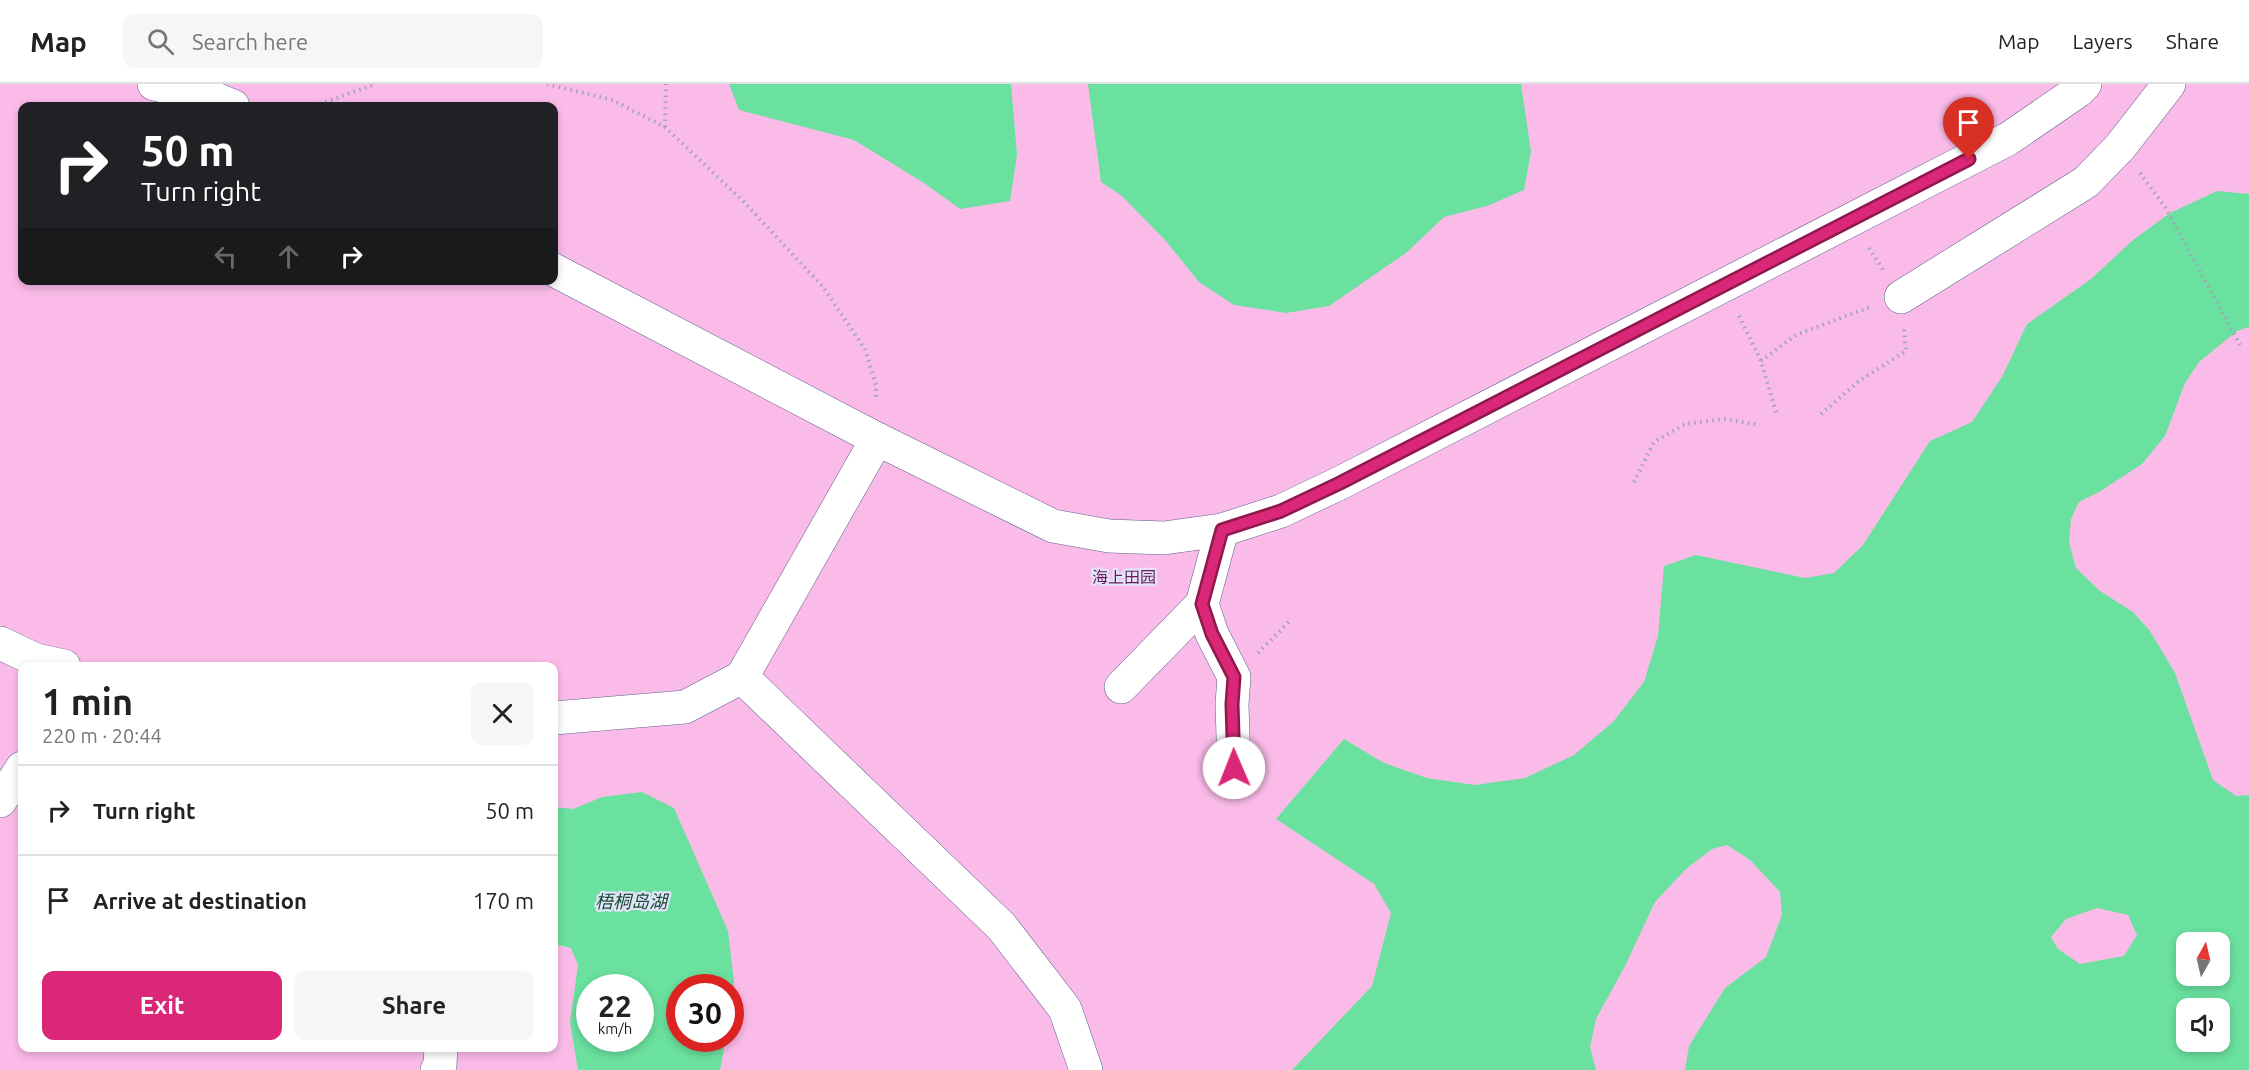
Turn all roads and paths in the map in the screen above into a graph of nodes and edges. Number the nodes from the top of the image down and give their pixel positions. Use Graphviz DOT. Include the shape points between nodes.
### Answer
graph roads {
  1 [pos="154,84"];
  2 [pos="376,84"];
  3 [pos="547,84"];
  4 [pos="666,84"];
  5 [pos="2085,84"];
  6 [pos="2169,84"];
  7 [pos="223,102"];
  8 [pos="325,102"];
  9 [pos="665,127"];
  10 [pos="2165,207"];
  11 [pos="1851,220"];
  12 [pos="558,272"];
  13 [pos="1724,285"];
  14 [pos="1901,297"];
  15 [pos="2240,345"];
  16 [pos="1761,361"];
  17 [pos="1821,414"];
  18 [pos="1777,415"];
  19 [pos="1760,425"];
  20 [pos="877,439"];
  21 [pos="1634,482"];
  22 [pos="1222,530"];
  23 [pos="1202,604"];
  24 [pos="1290,621"];
  25 [pos="0,643"];
  26 [pos="45,662"];
  27 [pos="742,677"];
  28 [pos="1234,677"];
  29 [pos="1121,687"];
  30 [pos="558,718"];
  31 [pos="1234,768"];
  32 [pos="18,774"];
  33 [pos="0,801"];
  34 [pos="441,1052"];
  35 [pos="437,1070"];
  36 [pos="1086,1070"];
  1 -- 7 [label="street"];
  2 -- 8 [label="path"];
  3 -- 9 [label="path" via="612,100"];
  4 -- 9 [label="path"];
  5 -- 11 [label="street" via="2008,139"];
  6 -- 14 [label="street" via="2120,147 2086,182"];
  9 -- 20 [label="path" via="744,201 823,287 866,349 876,385"];
  10 -- 15 [label="path"];
  11 -- 13 [label="street"];
  11 -- 14 [label="path"];
  12 -- 20 [label="street"];
  13 -- 16 [label="path"];
  13 -- 22 [label="street" via="1340,483 1281,511"];
  14 -- 16 [label="path" via="1796,335"];
  14 -- 17 [label="path" via="1906,351 1859,381"];
  16 -- 18 [label="path"];
  19 -- 21 [label="path" via="1724,419 1684,424 1654,442"];
  20 -- 22 [label="street" via="1053,526 1109,536 1164,538"];
  20 -- 27 [label="street"];
  22 -- 23 [label="street"];
  23 -- 28 [label="street"];
  23 -- 29 [label="street"];
  24 -- 28 [label="path"];
  25 -- 26 [label="street"];
  27 -- 30 [label="street" via="685,706"];
  27 -- 36 [label="street" via="1002,927 1065,1009"];
  28 -- 31 [label="street"];
  32 -- 33 [label="street"];
  34 -- 35 [label="street"];
}
